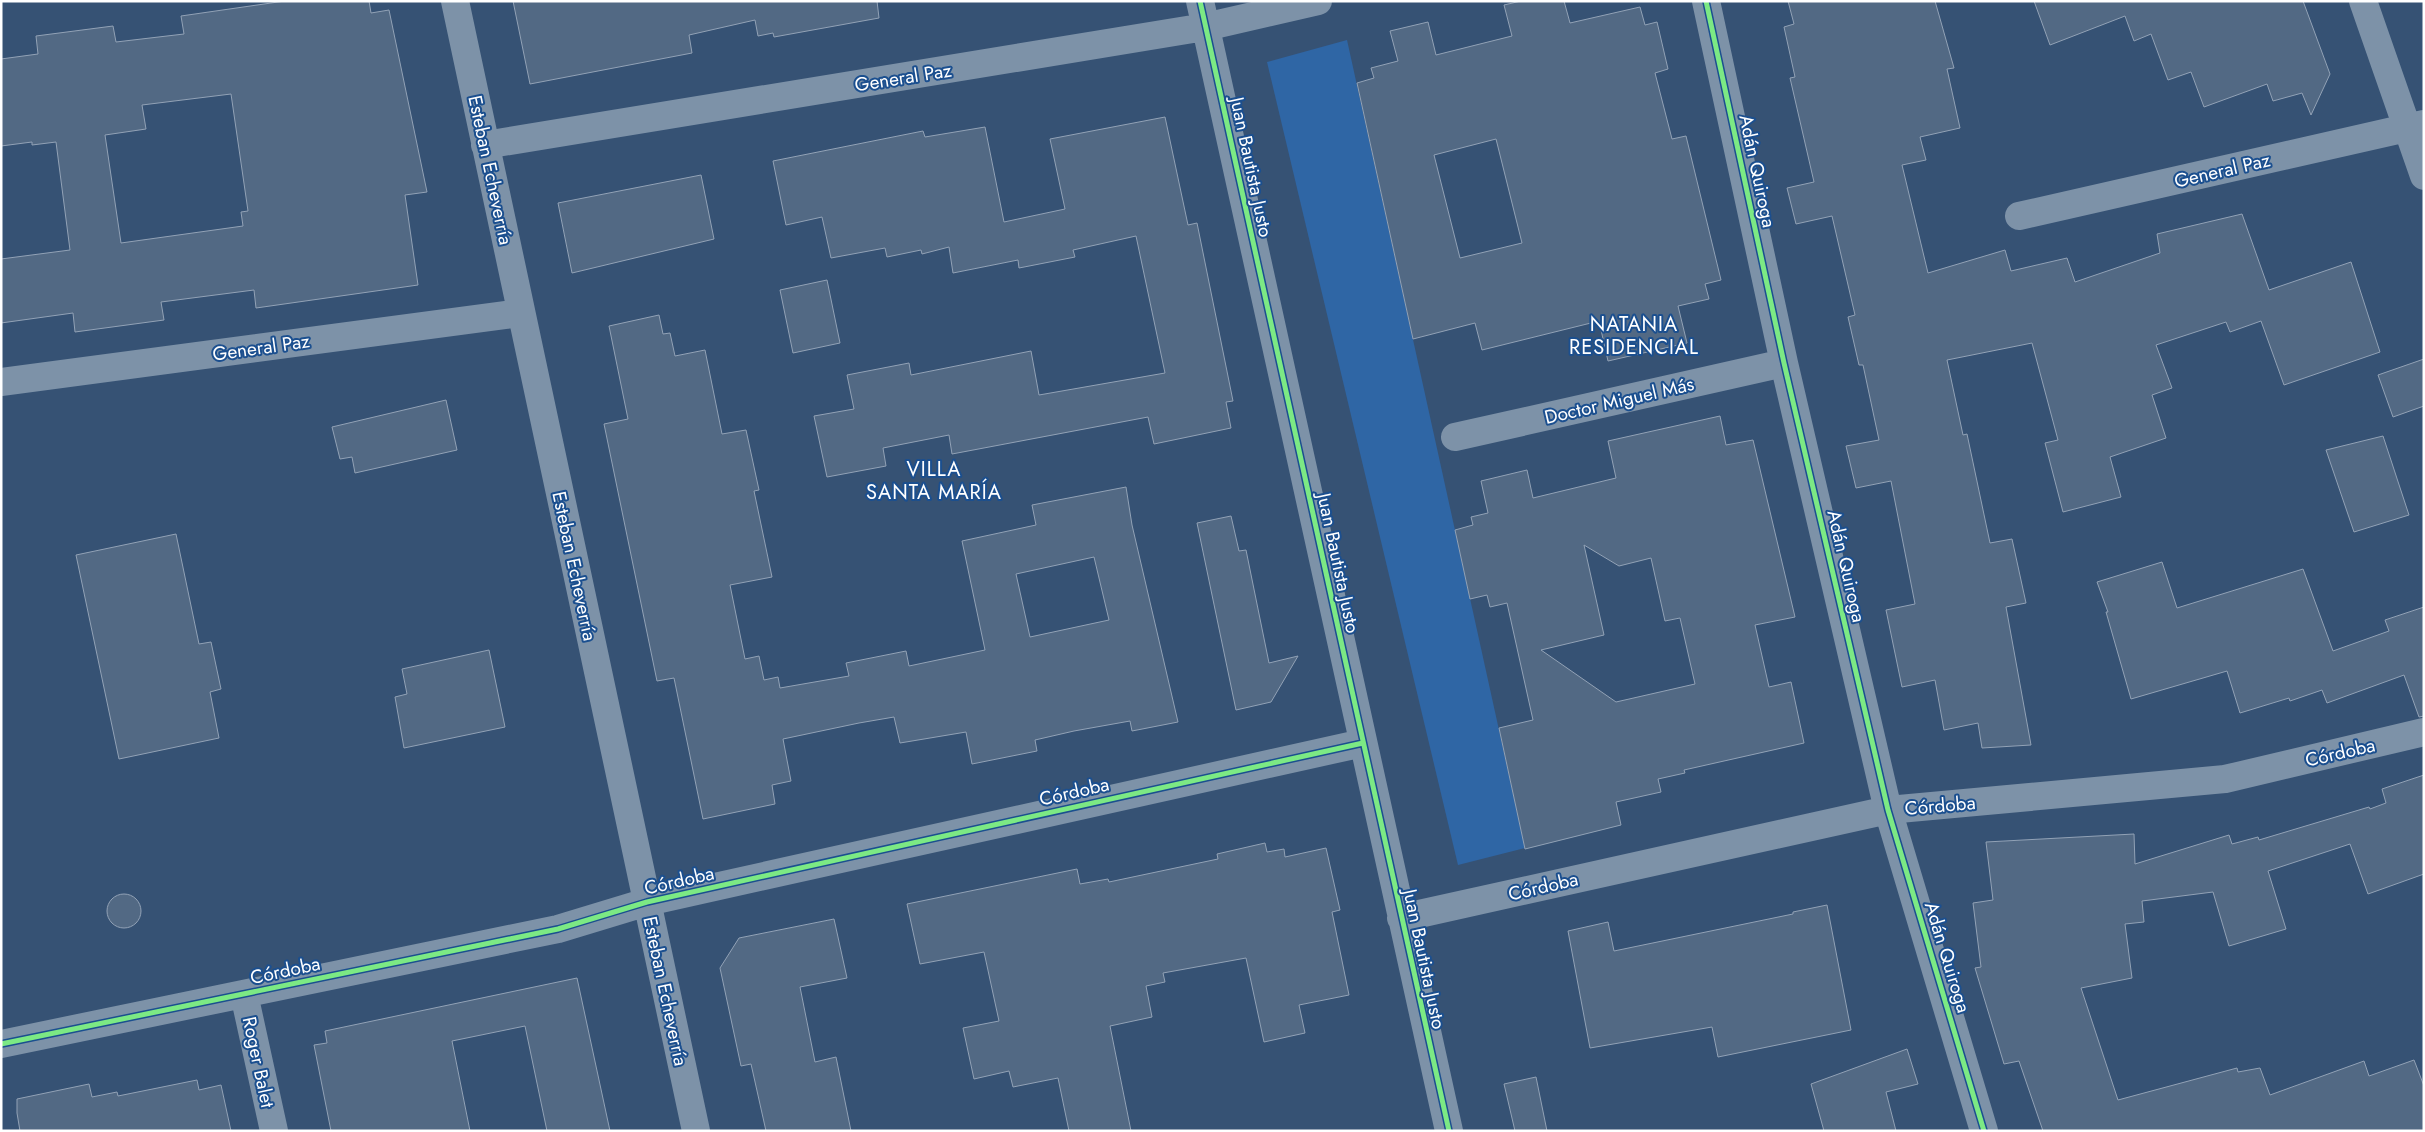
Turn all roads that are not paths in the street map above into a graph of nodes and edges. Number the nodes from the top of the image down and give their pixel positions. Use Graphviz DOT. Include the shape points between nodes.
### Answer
graph roads {
  1 [pos="455,1"];
  2 [pos="1318,1"];
  3 [pos="1706,1"];
  4 [pos="2363,1"];
  5 [pos="1202,14"];
  6 [pos="2415,126"];
  7 [pos="486,145"];
  8 [pos="2424,176"];
  9 [pos="2020,216"];
  10 [pos="521,313"];
  11 [pos="1784,363"];
  12 [pos="1,382"];
  13 [pos="1455,437"];
  14 [pos="2424,732"];
  15 [pos="1363,742"];
  16 [pos="1888,810"];
  17 [pos="647,902"];
  18 [pos="1401,918"];
  19 [pos="244,994"];
  20 [pos="1,1044"];
  21 [pos="274,1131"];
  22 [pos="696,1131"];
  23 [pos="1449,1131"];
  24 [pos="1984,1131"];
  1 -- 7 [label="street, Esteban Echeverría"];
  2 -- 5 [label="street, General Paz"];
  3 -- 11 [label="street, Adán Quiroga"];
  4 -- 6 [label="street"];
  5 -- 7 [label="street, General Paz"];
  5 -- 15 [label="street, Juan Bautista Justo"];
  6 -- 8 [label="street"];
  6 -- 9 [label="street, General Paz"];
  7 -- 10 [label="street, Esteban Echeverría"];
  10 -- 12 [label="street, General Paz"];
  10 -- 17 [label="street, Esteban Echeverría"];
  11 -- 13 [label="street, Doctor Miguel Más"];
  11 -- 16 [label="street, Adán Quiroga"];
  14 -- 16 [label="street, Córdoba" via="2225,779"];
  15 -- 17 [label="street, Córdoba"];
  15 -- 18 [label="street, Juan Bautista Justo"];
  16 -- 18 [label="street, Córdoba"];
  16 -- 24 [label="street, Adán Quiroga"];
  17 -- 19 [label="street, Córdoba" via="558,929"];
  17 -- 22 [label="street, Esteban Echeverría"];
  18 -- 23 [label="street, Juan Bautista Justo"];
  19 -- 20 [label="street, Córdoba"];
  19 -- 21 [label="street, Roger Balet"];
}
